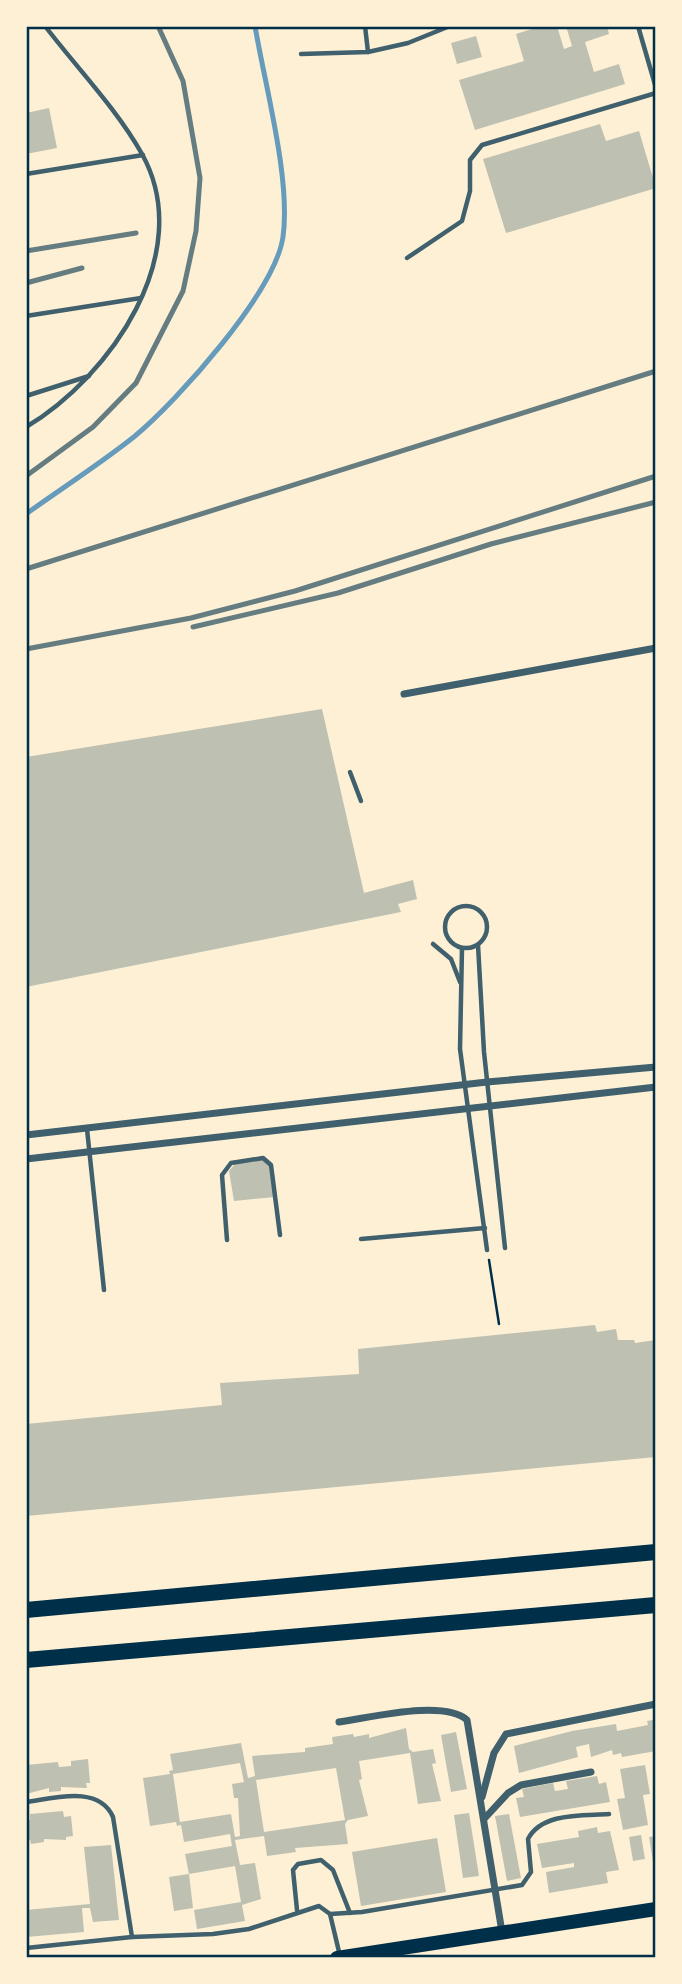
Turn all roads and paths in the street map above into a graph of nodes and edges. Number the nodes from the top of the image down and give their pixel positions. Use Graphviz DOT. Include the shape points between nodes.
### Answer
graph roads {
  1 [pos="45,26"];
  2 [pos="365,26"];
  3 [pos="450,26"];
  4 [pos="638,26"];
  5 [pos="368,52"];
  6 [pos="301,54"];
  7 [pos="656,90"];
  8 [pos="142,155"];
  9 [pos="26,174"];
  10 [pos="407,258"];
  11 [pos="141,298"];
  12 [pos="26,316"];
  13 [pos="93,374"];
  14 [pos="26,396"];
  15 [pos="26,427"];
  16 [pos="656,648"];
  17 [pos="404,695"];
  18 [pos="350,772"];
  19 [pos="361,801"];
  20 [pos="433,944"];
  21 [pos="478,945"];
  22 [pos="461,948"];
  23 [pos="461,986"];
  24 [pos="656,1068"];
  25 [pos="487,1082"];
  26 [pos="465,1085"];
  27 [pos="656,1087"];
  28 [pos="490,1108"];
  29 [pos="469,1110"];
  30 [pos="87,1128"];
  31 [pos="26,1135"];
  32 [pos="90,1153"];
  33 [pos="26,1159"];
  34 [pos="485,1228"];
  35 [pos="280,1235"];
  36 [pos="361,1239"];
  37 [pos="227,1240"];
  38 [pos="505,1248"];
  39 [pos="487,1250"];
  40 [pos="104,1290"];
  41 [pos="499,1324"];
  42 [pos="656,1552"];
  43 [pos="656,1605"];
  44 [pos="26,1610"];
  45 [pos="26,1660"];
  46 [pos="656,1704"];
  47 [pos="339,1722"];
  48 [pos="591,1772"];
  49 [pos="481,1801"];
  50 [pos="26,1802"];
  51 [pos="609,1814"];
  52 [pos="484,1819"];
  53 [pos="495,1889"];
  54 [pos="656,1909"];
  55 [pos="297,1910"];
  56 [pos="350,1913"];
  57 [pos="330,1914"];
  58 [pos="503,1933"];
  59 [pos="131,1937"];
  60 [pos="26,1948"];
  61 [pos="339,1957"];
  1 -- 8 [label="lane"];
  2 -- 5 [label="lane"];
  3 -- 5 [label="lane" via="408,43"];
  4 -- 7 [label="lane"];
  5 -- 6 [label="lane"];
  7 -- 10 [label="lane" via="482,145 470,160 470,191 462,221"];
  8 -- 9 [label="lane"];
  8 -- 11 [label="lane" via="158,216 153,264"];
  11 -- 12 [label="lane"];
  11 -- 13 [label="lane"];
  13 -- 14 [label="lane"];
  13 -- 15 [label="lane" via="50,413"];
  16 -- 17 [label="street"];
  18 -- 19 [label="lane"];
  20 -- 23 [label="lane" via="451,959"];
  21 -- 22 [label="lane"];
  21 -- 22 [label="lane" via="486,935 485,917 475,908 462,906 450,913 445,926 450,941"];
  21 -- 25 [label="lane"];
  22 -- 23 [label="lane"];
  23 -- 26 [label="lane" via="460,1049"];
  24 -- 25 [label="street"];
  25 -- 26 [label="street"];
  25 -- 28 [label="lane"];
  26 -- 29 [label="lane"];
  26 -- 30 [label="street"];
  27 -- 28 [label="street"];
  28 -- 29 [label="street"];
  28 -- 38 [label="lane"];
  29 -- 32 [label="street"];
  29 -- 34 [label="lane"];
  30 -- 31 [label="street"];
  30 -- 32 [label="lane"];
  32 -- 33 [label="street"];
  32 -- 40 [label="lane"];
  34 -- 36 [label="lane"];
  34 -- 39 [label="lane"];
  35 -- 37 [label="lane" via="271,1165 263,1158 231,1163 222,1175"];
  39 -- 41 [label="path"];
  42 -- 44 [label="highway"];
  43 -- 45 [label="highway"];
  46 -- 49 [label="street" via="506,1734 494,1753"];
  47 -- 49 [label="street" via="436,1710 456,1712 470,1727"];
  48 -- 52 [label="street" via="521,1785"];
  49 -- 52 [label="street"];
  50 -- 59 [label="lane" via="85,1797 100,1799 108,1806"];
  51 -- 53 [label="lane" via="567,1817 539,1825 528,1839 531,1872 527,1882"];
  52 -- 53 [label="street"];
  53 -- 56 [label="lane"];
  53 -- 58 [label="street"];
  54 -- 58 [label="main road"];
  55 -- 56 [label="lane" via="293,1870 298,1864 321,1860 333,1870"];
  55 -- 57 [label="lane" via="319,1906"];
  55 -- 59 [label="lane" via="248,1929"];
  56 -- 57 [label="lane"];
  57 -- 61 [label="lane"];
  58 -- 61 [label="main road"];
  59 -- 60 [label="lane"];
}
